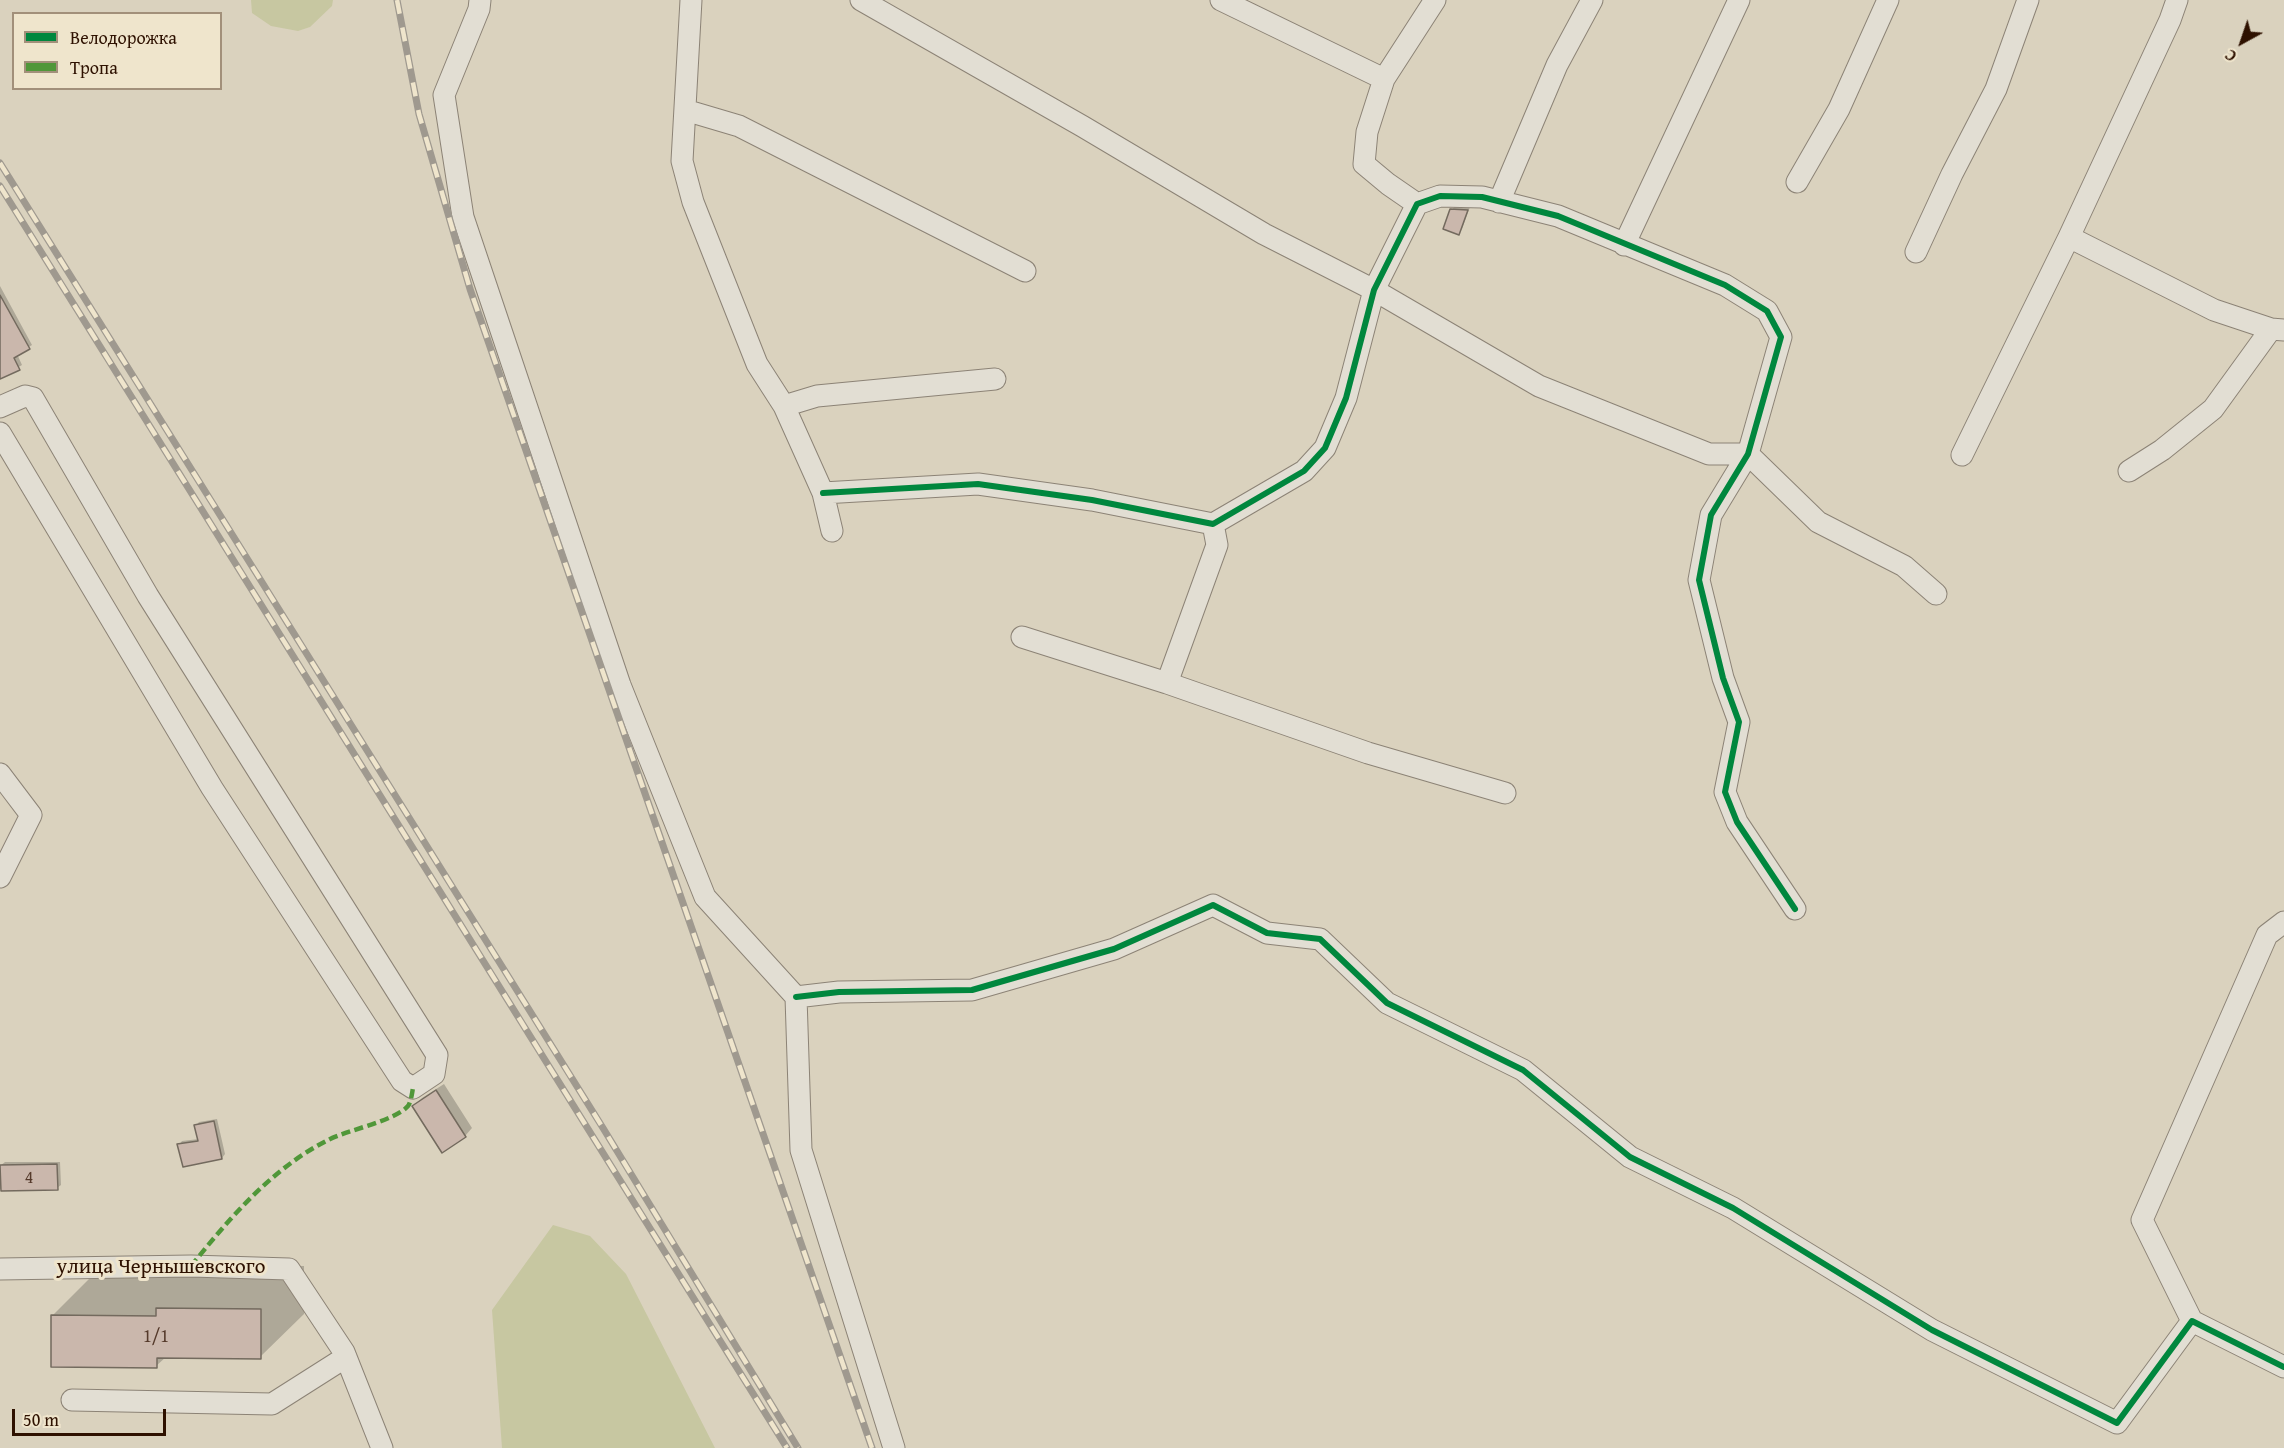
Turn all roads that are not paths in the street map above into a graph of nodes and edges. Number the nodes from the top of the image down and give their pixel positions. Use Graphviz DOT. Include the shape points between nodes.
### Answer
graph roads {
  1 [pos="480,0"];
  2 [pos="691,0"];
  3 [pos="861,0"];
  4 [pos="1221,0"];
  5 [pos="1435,0"];
  6 [pos="1592,0"];
  7 [pos="1739,0"];
  8 [pos="1888,0"];
  9 [pos="2028,0"];
  10 [pos="2177,0"];
  11 [pos="1384,79"];
  12 [pos="685,110"];
  13 [pos="1797,182"];
  14 [pos="1499,201"];
  15 [pos="1417,204"];
  16 [pos="2069,237"];
  17 [pos="1624,244"];
  18 [pos="1916,252"];
  19 [pos="1024,271"];
  20 [pos="1374,290"];
  21 [pos="2278,330"];
  22 [pos="995,379"];
  23 [pos="784,406"];
  24 [pos="0,407"];
  25 [pos="0,433"];
  26 [pos="1748,454"];
  27 [pos="1962,455"];
  28 [pos="2129,471"];
  29 [pos="823,493"];
  30 [pos="1213,524"];
  31 [pos="832,531"];
  32 [pos="1936,594"];
  33 [pos="1022,637"];
  34 [pos="1167,683"];
  35 [pos="0,774"];
  36 [pos="1505,794"];
  37 [pos="0,877"];
  38 [pos="1795,909"];
  39 [pos="2284,922"];
  40 [pos="796,997"];
  41 [pos="0,1269"];
  42 [pos="2192,1321"];
  43 [pos="346,1357"];
  44 [pos="2284,1367"];
  45 [pos="72,1400"];
  46 [pos="382,1448"];
  47 [pos="894,1448"];
  1 -- 40 [label="street" via="444,95 463,217 620,685 705,897"];
  2 -- 12 [label="street"];
  3 -- 20 [label="street" via="1264,234"];
  4 -- 11 [label="street"];
  5 -- 11 [label="street"];
  6 -- 14 [label="street" via="1557,65"];
  7 -- 17 [label="street"];
  8 -- 13 [label="street" via="1839,109"];
  9 -- 18 [label="street" via="1996,89"];
  10 -- 16 [label="street"];
  11 -- 15 [label="street" via="1367,132 1364,164"];
  12 -- 19 [label="street" via="739,126"];
  12 -- 23 [label="street" via="682,161 693,202 757,364"];
  14 -- 15 [label="street" via="1440,196"];
  14 -- 17 [label="street" via="1558,216"];
  15 -- 20 [label="street"];
  16 -- 21 [label="street" via="2214,310"];
  16 -- 27 [label="street"];
  17 -- 26 [label="street" via="1725,285 1767,312 1781,337"];
  20 -- 26 [label="street" via="1539,386 1709,454"];
  20 -- 30 [label="street" via="1346,398 1325,448 1304,471"];
  21 -- 28 [label="street" via="2213,409"];
  22 -- 23 [label="street" via="817,396"];
  23 -- 29 [label="street"];
  24 -- 25 [label="street" via="25,396 33,398 148,596 437,1055 434,1074 413,1089 402,1081 212,788"];
  26 -- 32 [label="street" via="1818,522 1904,566"];
  26 -- 38 [label="street" via="1711,515 1699,580 1723,678 1739,723 1725,792 1737,822"];
  29 -- 30 [label="street" via="978,484 1092,500"];
  29 -- 31 [label="street"];
  30 -- 34 [label="street" via="1217,545"];
  33 -- 34 [label="street"];
  34 -- 36 [label="street" via="1368,753"];
  35 -- 37 [label="street" via="31,815"];
  39 -- 42 [label="street" via="2267,935 2142,1220"];
  40 -- 42 [label="street" via="838,992 972,990 1114,949 1213,905 1267,933 1320,939 1387,1003 1524,1070 1630,1157 1733,1208 1932,1330 2116,1423"];
  40 -- 47 [label="street" via="801,1149"];
  41 -- 43 [label="street, улица Чернышевского" via="289,1269"];
  42 -- 44 [label="street"];
  43 -- 45 [label="street" via="272,1404"];
  43 -- 46 [label="street"];
}
